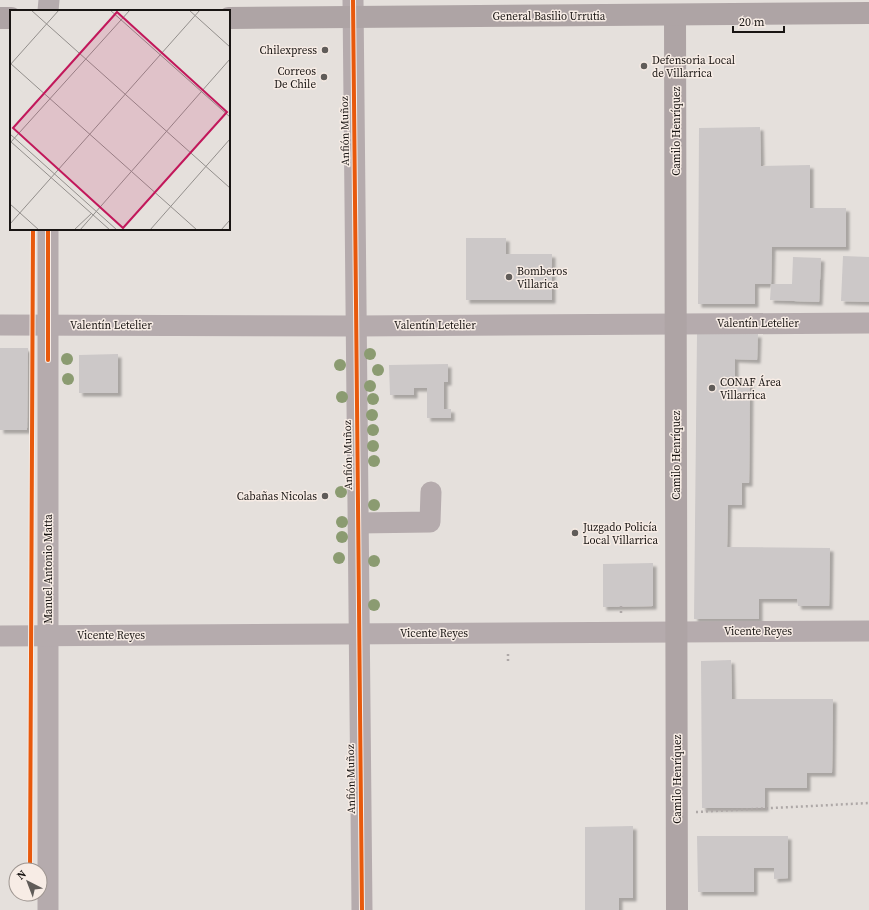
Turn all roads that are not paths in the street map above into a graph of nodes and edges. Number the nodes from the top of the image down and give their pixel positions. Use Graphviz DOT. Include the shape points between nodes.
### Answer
graph roads {
  1 [pos="49,0"];
  2 [pos="675,8"];
  3 [pos="353,9"];
  4 [pos="48,10"];
  5 [pos="869,13"];
  6 [pos="230,18"];
  7 [pos="48,230"];
  8 [pos="869,322"];
  9 [pos="0,324"];
  10 [pos="48,324"];
  11 [pos="676,324"];
  12 [pos="356,326"];
  13 [pos="431,492"];
  14 [pos="358,523"];
  15 [pos="869,630"];
  16 [pos="677,632"];
  17 [pos="359,633"];
  18 [pos="48,635"];
  19 [pos="0,636"];
  20 [pos="48,910"];
  21 [pos="362,910"];
  22 [pos="678,910"];
  1 -- 4 [label="street"];
  2 -- 3 [label="main road, General Basilio Urrutia"];
  2 -- 5 [label="main road, General Basilio Urrutia"];
  2 -- 11 [label="main road, Camilo Henríquez"];
  3 -- 6 [label="main road, General Basilio Urrutia"];
  3 -- 12 [label="street, Anfión Muñoz"];
  7 -- 10 [label="street, Manuel Antonio Matta"];
  8 -- 11 [label="street, Valentín Letelier"];
  9 -- 10 [label="street, Valentín Letelier"];
  10 -- 12 [label="street, Valentín Letelier"];
  10 -- 18 [label="street, Manuel Antonio Matta"];
  11 -- 12 [label="street, Valentín Letelier"];
  11 -- 16 [label="main road, Camilo Henríquez"];
  12 -- 14 [label="street, Anfión Muñoz"];
  13 -- 14 [label="street" via="430,522"];
  14 -- 17 [label="street, Anfión Muñoz"];
  15 -- 16 [label="street, Vicente Reyes"];
  16 -- 17 [label="street, Vicente Reyes"];
  16 -- 22 [label="main road, Camilo Henríquez"];
  17 -- 18 [label="street, Vicente Reyes"];
  17 -- 21 [label="street, Anfión Muñoz"];
  18 -- 19 [label="street, Vicente Reyes"];
  18 -- 20 [label="street, Manuel Antonio Matta"];
}
